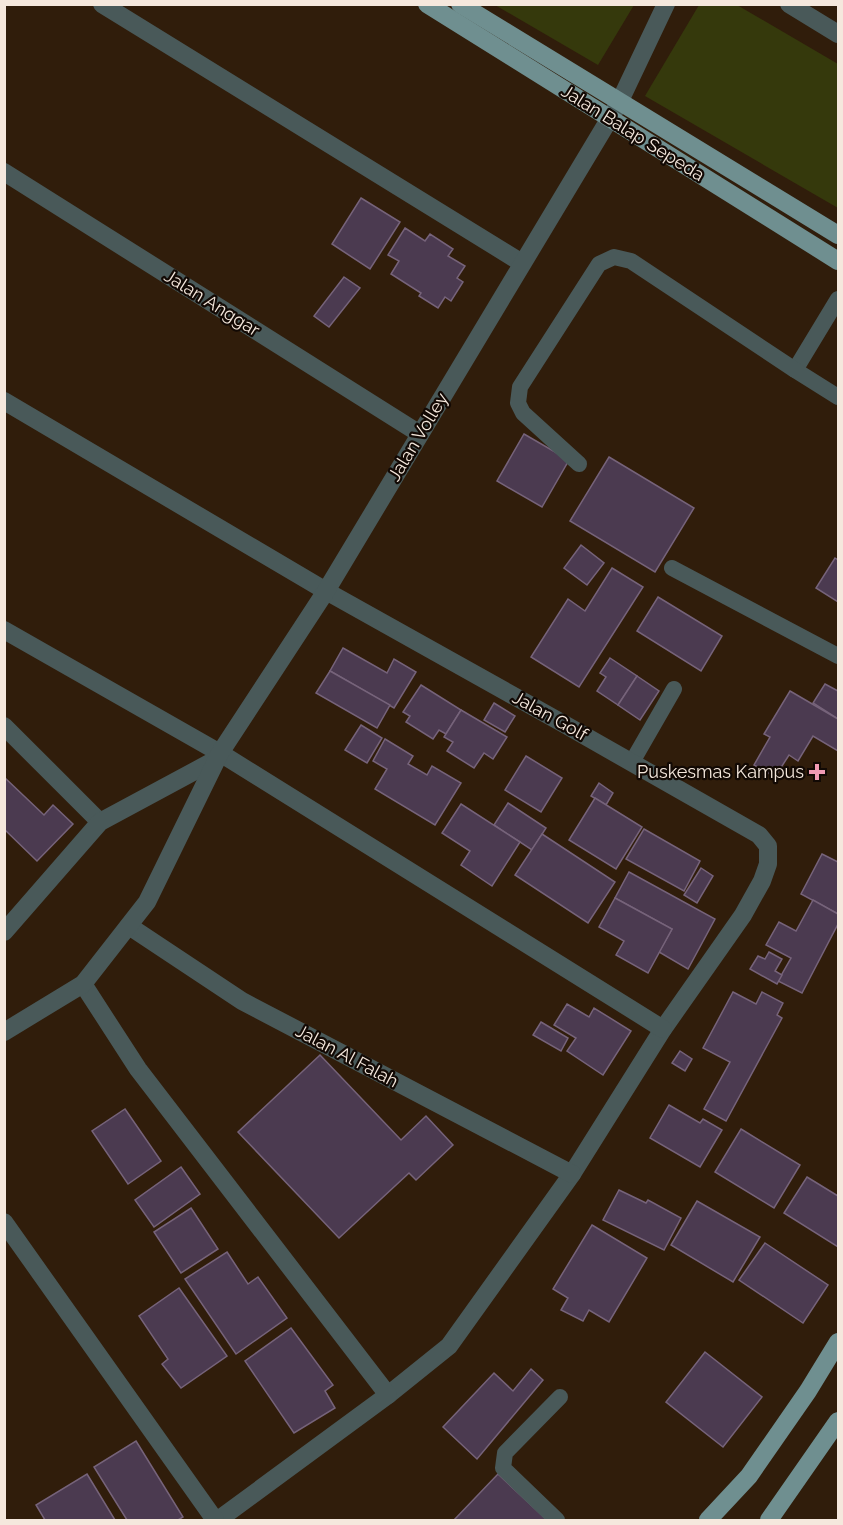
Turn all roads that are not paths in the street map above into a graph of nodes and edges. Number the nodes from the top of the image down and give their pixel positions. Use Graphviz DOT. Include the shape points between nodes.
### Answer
graph roads {
  1 [pos="102,4"];
  2 [pos="427,4"];
  3 [pos="460,4"];
  4 [pos="666,4"];
  5 [pos="789,4"];
  6 [pos="838,34"];
  7 [pos="614,111"];
  8 [pos="4,172"];
  9 [pos="838,235"];
  10 [pos="838,261"];
  11 [pos="522,263"];
  12 [pos="838,299"];
  13 [pos="795,370"];
  14 [pos="838,397"];
  15 [pos="4,401"];
  16 [pos="420,434"];
  17 [pos="579,464"];
  18 [pos="672,568"];
  19 [pos="326,591"];
  20 [pos="4,630"];
  21 [pos="838,656"];
  22 [pos="674,689"];
  23 [pos="4,726"];
  24 [pos="219,756"];
  25 [pos="632,762"];
  26 [pos="100,822"];
  27 [pos="129,926"];
  28 [pos="4,932"];
  29 [pos="83,984"];
  30 [pos="663,1029"];
  31 [pos="4,1032"];
  32 [pos="572,1174"];
  33 [pos="4,1222"];
  34 [pos="838,1342"];
  35 [pos="388,1395"];
  36 [pos="560,1397"];
  37 [pos="838,1421"];
  38 [pos="216,1521"];
  39 [pos="557,1521"];
  40 [pos="708,1521"];
  41 [pos="769,1521"];
  1 -- 11 [label="street"];
  2 -- 7 [label="main road, Jalan Balap Sepeda"];
  3 -- 7 [label="main road, Jalan Balap Sepeda"];
  4 -- 7 [label="street, Jalan Volley"];
  5 -- 6 [label="street"];
  7 -- 9 [label="main road, Jalan Balap Sepeda"];
  7 -- 10 [label="main road, Jalan Balap Sepeda"];
  7 -- 11 [label="street, Jalan Volley"];
  8 -- 16 [label="street, Jalan Anggar"];
  11 -- 16 [label="street, Jalan Volley"];
  12 -- 13 [label="lane"];
  13 -- 14 [label="lane"];
  13 -- 17 [label="lane" via="631,261 614,257 606,260 599,264 520,387 518,403 523,413"];
  15 -- 19 [label="street, Jalan Golf"];
  16 -- 19 [label="street, Jalan Volley"];
  18 -- 21 [label="lane"];
  19 -- 24 [label="street, Jalan Volley"];
  19 -- 25 [label="street, Jalan Golf"];
  20 -- 24 [label="street"];
  22 -- 25 [label="lane"];
  23 -- 26 [label="street"];
  24 -- 26 [label="street"];
  24 -- 27 [label="street, Jalan Volley" via="147,902"];
  24 -- 30 [label="street"];
  25 -- 30 [label="street, Jalan Golf" via="759,836 769,849 762,881 743,915"];
  26 -- 28 [label="street"];
  27 -- 29 [label="street, Jalan Volley"];
  27 -- 32 [label="street, Jalan Al Falah" via="242,1001"];
  29 -- 31 [label="street"];
  29 -- 35 [label="street" via="138,1069"];
  30 -- 32 [label="street"];
  32 -- 35 [label="street" via="449,1346"];
  33 -- 38 [label="street"];
  34 -- 40 [label="main road" via="749,1476"];
  35 -- 38 [label="street"];
  36 -- 39 [label="lane" via="505,1453 503,1468"];
  37 -- 41 [label="main road"];
}
